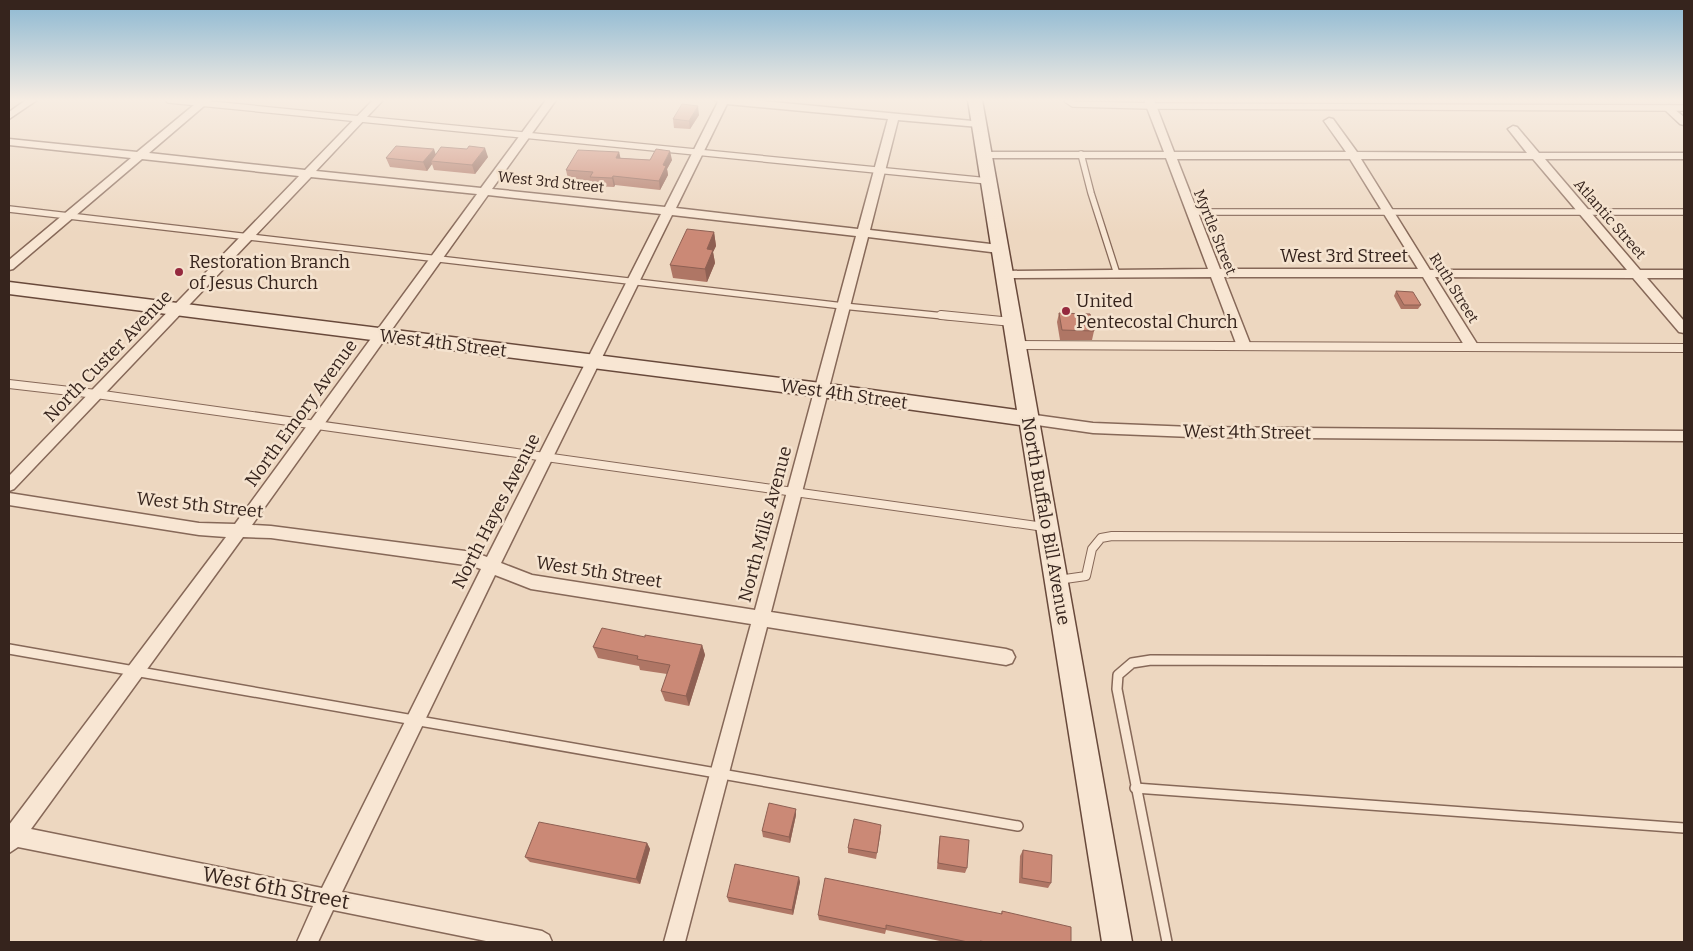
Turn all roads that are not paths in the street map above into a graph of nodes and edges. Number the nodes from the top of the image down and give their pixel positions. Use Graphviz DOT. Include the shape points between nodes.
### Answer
graph roads {
  1 [pos="31,144"];
  2 [pos="155,144"];
  3 [pos="336,144"];
  4 [pos="520,144"];
  5 [pos="611,144"];
  6 [pos="702,144"];
  7 [pos="887,144"];
  8 [pos="982,144"];
  9 [pos="1165,144"];
  10 [pos="1346,144"];
  11 [pos="1526,144"];
  12 [pos="698,153"];
  13 [pos="1081,154"];
  14 [pos="984,155"];
  15 [pos="1169,155"];
  16 [pos="1353,155"];
  17 [pos="141,156"];
  18 [pos="1536,156"];
  19 [pos="1684,156"];
  20 [pos="880,170"];
  21 [pos="308,173"];
  22 [pos="988,181"];
  23 [pos="485,192"];
  24 [pos="9,209"];
  25 [pos="669,211"];
  26 [pos="1583,211"];
  27 [pos="1191,212"];
  28 [pos="1388,212"];
  29 [pos="1684,212"];
  30 [pos="69,216"];
  31 [pos="863,232"];
  32 [pos="247,236"];
  33 [pos="1000,249"];
  34 [pos="436,258"];
  35 [pos="9,266"];
  36 [pos="1216,273"];
  37 [pos="1117,274"];
  38 [pos="1426,274"];
  39 [pos="1637,274"];
  40 [pos="1684,274"];
  41 [pos="1004,275"];
  42 [pos="634,281"];
  43 [pos="9,288"];
  44 [pos="842,306"];
  45 [pos="177,310"];
  46 [pos="1012,322"];
  47 [pos="1684,329"];
  48 [pos="381,335"];
  49 [pos="1016,345"];
  50 [pos="1244,346"];
  51 [pos="1472,347"];
  52 [pos="1684,348"];
  53 [pos="594,362"];
  54 [pos="9,384"];
  55 [pos="821,390"];
  56 [pos="96,394"];
  57 [pos="1028,419"];
  58 [pos="316,425"];
  59 [pos="1684,436"];
  60 [pos="545,458"];
  61 [pos="9,485"];
  62 [pos="794,493"];
  63 [pos="9,499"];
  64 [pos="1047,528"];
  65 [pos="239,531"];
  66 [pos="1684,538"];
  67 [pos="491,566"];
  68 [pos="1056,580"];
  69 [pos="762,618"];
  70 [pos="9,649"];
  71 [pos="1006,656"];
  72 [pos="1684,662"];
  73 [pos="136,671"];
  74 [pos="414,720"];
  75 [pos="720,774"];
  76 [pos="1135,788"];
  77 [pos="1018,826"];
  78 [pos="1684,828"];
  79 [pos="10,838"];
  80 [pos="328,899"];
  81 [pos="307,942"];
  82 [pos="542,942"];
  83 [pos="675,942"];
  84 [pos="1117,942"];
  85 [pos="1167,942"];
  1 -- 17 [label="street, West 3rd Street"];
  2 -- 17 [label="street"];
  3 -- 21 [label="street, North Custer Avenue"];
  4 -- 23 [label="street, North Emory Avenue"];
  5 -- 12 [label="lane"];
  6 -- 12 [label="street, North Hayes Avenue"];
  7 -- 20 [label="street, North Mills Avenue"];
  8 -- 14 [label="main road, North Buffalo Bill Avenue"];
  9 -- 15 [label="street, Myrtle Street"];
  10 -- 16 [label="street, Ruth Street"];
  11 -- 18 [label="street, Atlantic Street"];
  12 -- 20 [label="lane"];
  12 -- 25 [label="street, North Hayes Avenue"];
  13 -- 14 [label="street"];
  13 -- 15 [label="street"];
  13 -- 37 [label="lane" via="1090,193"];
  14 -- 22 [label="main road, North Buffalo Bill Avenue"];
  15 -- 16 [label="street"];
  15 -- 27 [label="street, Myrtle Street"];
  16 -- 18 [label="street"];
  16 -- 28 [label="street, Ruth Street"];
  17 -- 21 [label="street, West 3rd Street"];
  17 -- 30 [label="street"];
  18 -- 19 [label="street"];
  18 -- 26 [label="street, Atlantic Street"];
  20 -- 22 [label="lane"];
  20 -- 31 [label="street, North Mills Avenue"];
  21 -- 23 [label="street, West 3rd Street"];
  21 -- 32 [label="street, North Custer Avenue"];
  22 -- 33 [label="main road, North Buffalo Bill Avenue"];
  23 -- 25 [label="street, West 3rd Street"];
  23 -- 34 [label="street, North Emory Avenue"];
  24 -- 30 [label="lane"];
  25 -- 31 [label="street, West 3rd Street"];
  25 -- 42 [label="street, North Hayes Avenue"];
  26 -- 28 [label="lane"];
  26 -- 29 [label="lane"];
  26 -- 39 [label="street, Atlantic Street"];
  27 -- 28 [label="lane"];
  27 -- 36 [label="street, Myrtle Street"];
  28 -- 38 [label="street, Ruth Street"];
  30 -- 32 [label="lane"];
  30 -- 35 [label="street"];
  31 -- 33 [label="street, West 3rd Street"];
  31 -- 44 [label="street, North Mills Avenue"];
  32 -- 34 [label="lane"];
  32 -- 45 [label="street, North Custer Avenue"];
  33 -- 41 [label="main road, North Buffalo Bill Avenue"];
  34 -- 42 [label="lane"];
  34 -- 48 [label="street, North Emory Avenue"];
  36 -- 37 [label="street, West 3rd Street"];
  36 -- 38 [label="street, West 3rd Street"];
  36 -- 50 [label="street, Myrtle Street"];
  37 -- 41 [label="street, West 3rd Street"];
  38 -- 39 [label="street, West 3rd Street"];
  38 -- 51 [label="street, Ruth Street"];
  39 -- 40 [label="street, West 3rd Street"];
  39 -- 47 [label="street, Atlantic Street"];
  41 -- 46 [label="main road, North Buffalo Bill Avenue"];
  42 -- 44 [label="lane"];
  42 -- 53 [label="street, North Hayes Avenue"];
  43 -- 45 [label="main road, West 4th Street"];
  44 -- 46 [label="lane"];
  44 -- 55 [label="street, North Mills Avenue"];
  45 -- 48 [label="main road, West 4th Street"];
  45 -- 56 [label="street, North Custer Avenue"];
  46 -- 49 [label="main road, North Buffalo Bill Avenue"];
  48 -- 53 [label="main road, West 4th Street"];
  48 -- 58 [label="street, North Emory Avenue"];
  49 -- 50 [label="lane"];
  49 -- 57 [label="main road, North Buffalo Bill Avenue"];
  50 -- 51 [label="lane"];
  51 -- 52 [label="lane"];
  53 -- 55 [label="main road, West 4th Street"];
  53 -- 60 [label="street, North Hayes Avenue"];
  54 -- 56 [label="lane"];
  55 -- 57 [label="main road, West 4th Street"];
  55 -- 62 [label="street, North Mills Avenue"];
  56 -- 58 [label="lane"];
  56 -- 61 [label="street, North Custer Avenue"];
  57 -- 59 [label="street, West 4th Street" via="1093,428 1192,432"];
  57 -- 64 [label="main road, North Buffalo Bill Avenue"];
  58 -- 60 [label="lane"];
  58 -- 65 [label="street, North Emory Avenue"];
  60 -- 62 [label="lane"];
  60 -- 67 [label="street, North Hayes Avenue"];
  62 -- 64 [label="lane"];
  62 -- 69 [label="street, North Mills Avenue"];
  63 -- 65 [label="street, West 5th Street"];
  64 -- 68 [label="main road, North Buffalo Bill Avenue"];
  65 -- 67 [label="street, West 5th Street" via="271,532 473,559"];
  65 -- 73 [label="street, North Emory Avenue"];
  66 -- 68 [label="lane" via="1112,536 1101,538 1092,549 1086,576"];
  67 -- 69 [label="street, West 5th Street" via="531,582"];
  67 -- 74 [label="street, North Hayes Avenue"];
  68 -- 84 [label="main road, North Buffalo Bill Avenue"];
  69 -- 71 [label="street, West 5th Street"];
  69 -- 75 [label="street, North Mills Avenue"];
  70 -- 73 [label="lane"];
  72 -- 76 [label="lane" via="1341,659 1151,660 1132,663 1118,674 1117,689"];
  73 -- 74 [label="lane"];
  73 -- 79 [label="street, North Emory Avenue"];
  74 -- 75 [label="lane"];
  74 -- 80 [label="street, North Hayes Avenue"];
  75 -- 77 [label="lane"];
  75 -- 83 [label="street, North Mills Avenue"];
  76 -- 78 [label="lane"];
  76 -- 85 [label="lane"];
  79 -- 80 [label="street, West 6th Street"];
  80 -- 81 [label="street, North Hayes Avenue"];
  80 -- 82 [label="street, West 6th Street"];
}
